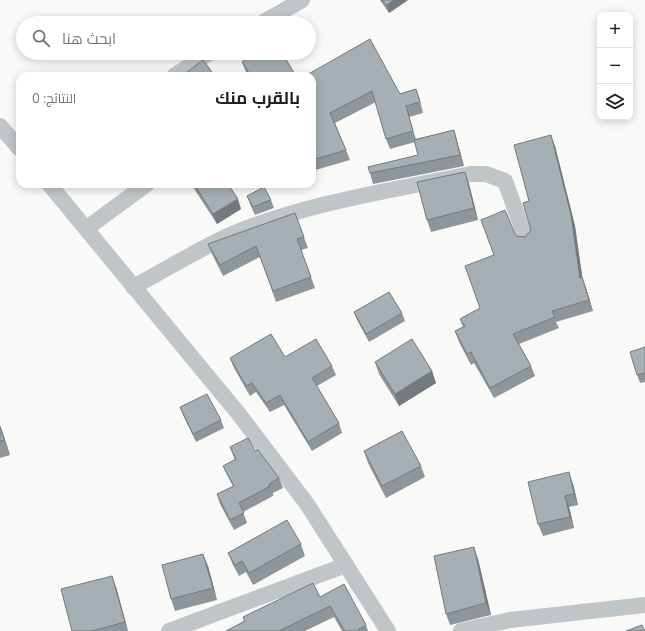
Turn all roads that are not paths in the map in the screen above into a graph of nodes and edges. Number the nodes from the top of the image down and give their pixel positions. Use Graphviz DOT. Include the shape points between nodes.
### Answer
graph roads {
  1 [pos="302,0"];
  2 [pos="274,16"];
  3 [pos="198,60"];
  4 [pos="180,72"];
  5 [pos="0,126"];
  6 [pos="16,144"];
  7 [pos="52,188"];
  8 [pos="142,188"];
  9 [pos="87,228"];
  10 [pos="526,238"];
  11 [pos="133,287"];
  12 [pos="346,565"];
  13 [pos="645,605"];
  14 [pos="169,631"];
  15 [pos="388,631"];
  16 [pos="461,631"];
  1 -- 2 [label="street"];
  3 -- 4 [label="street"];
  5 -- 6 [label="street"];
  7 -- 9 [label="street"];
  8 -- 9 [label="street"];
  9 -- 11 [label="street"];
  10 -- 11 [label="street" via="505,181 486,174 470,174 350,199 275,219 229,236"];
  11 -- 12 [label="street" via="256,437 307,504"];
  12 -- 14 [label="street"];
  12 -- 15 [label="street"];
  13 -- 16 [label="street" via="510,620"];
}
